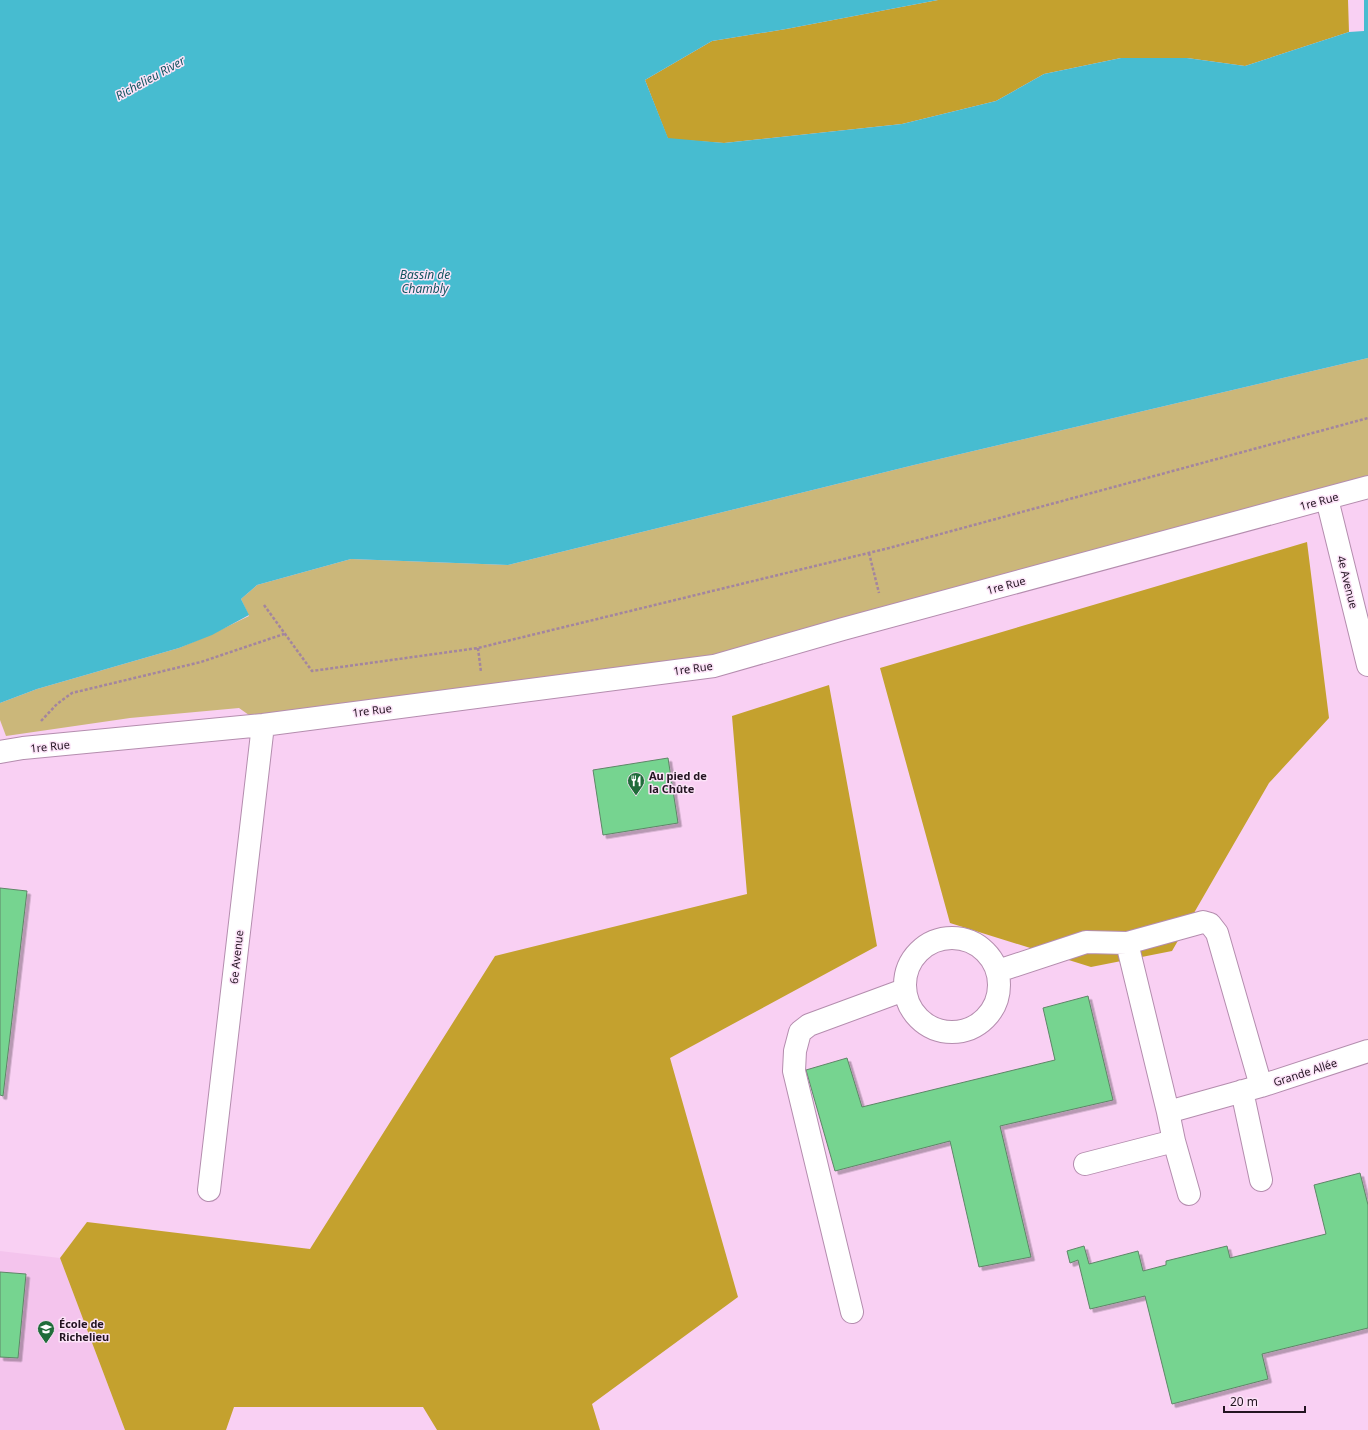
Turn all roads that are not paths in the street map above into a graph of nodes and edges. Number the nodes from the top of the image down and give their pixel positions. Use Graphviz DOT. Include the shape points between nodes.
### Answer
graph roads {
  1 [pos="1368,488"];
  2 [pos="1327,498"];
  3 [pos="1368,665"];
  4 [pos="263,725"];
  5 [pos="0,752"];
  6 [pos="1127,942"];
  7 [pos="998,971"];
  8 [pos="904,990"];
  9 [pos="1368,1051"];
  10 [pos="1252,1089"];
  11 [pos="1168,1112"];
  12 [pos="1174,1141"];
  13 [pos="1085,1164"];
  14 [pos="1261,1180"];
  15 [pos="209,1190"];
  16 [pos="1189,1194"];
  17 [pos="852,1312"];
  1 -- 2 [label="street, 1re Rue"];
  2 -- 3 [label="street, 4e Avenue"];
  2 -- 4 [label="street, 1re Rue" via="714,666"];
  4 -- 5 [label="street, 1re Rue"];
  4 -- 15 [label="street, 6e Avenue"];
  6 -- 7 [label="street" via="1086,942"];
  6 -- 10 [label="street" via="1203,922 1210,924 1217,933"];
  6 -- 11 [label="street"];
  7 -- 8 [label="street" via="991,957 980,946 952,937 937,940 922,948 911,960 905,975"];
  7 -- 8 [label="street" via="1000,986 997,1001 989,1015 978,1025 964,1031 947,1032 932,1028 918,1019 909,1006"];
  8 -- 17 [label="street" via="809,1025 800,1032 795,1051 794,1071"];
  9 -- 10 [label="street, Grande Allée"];
  10 -- 11 [label="street, Grande Allée"];
  10 -- 14 [label="street"];
  11 -- 12 [label="street"];
  12 -- 13 [label="street"];
  12 -- 16 [label="street"];
}
